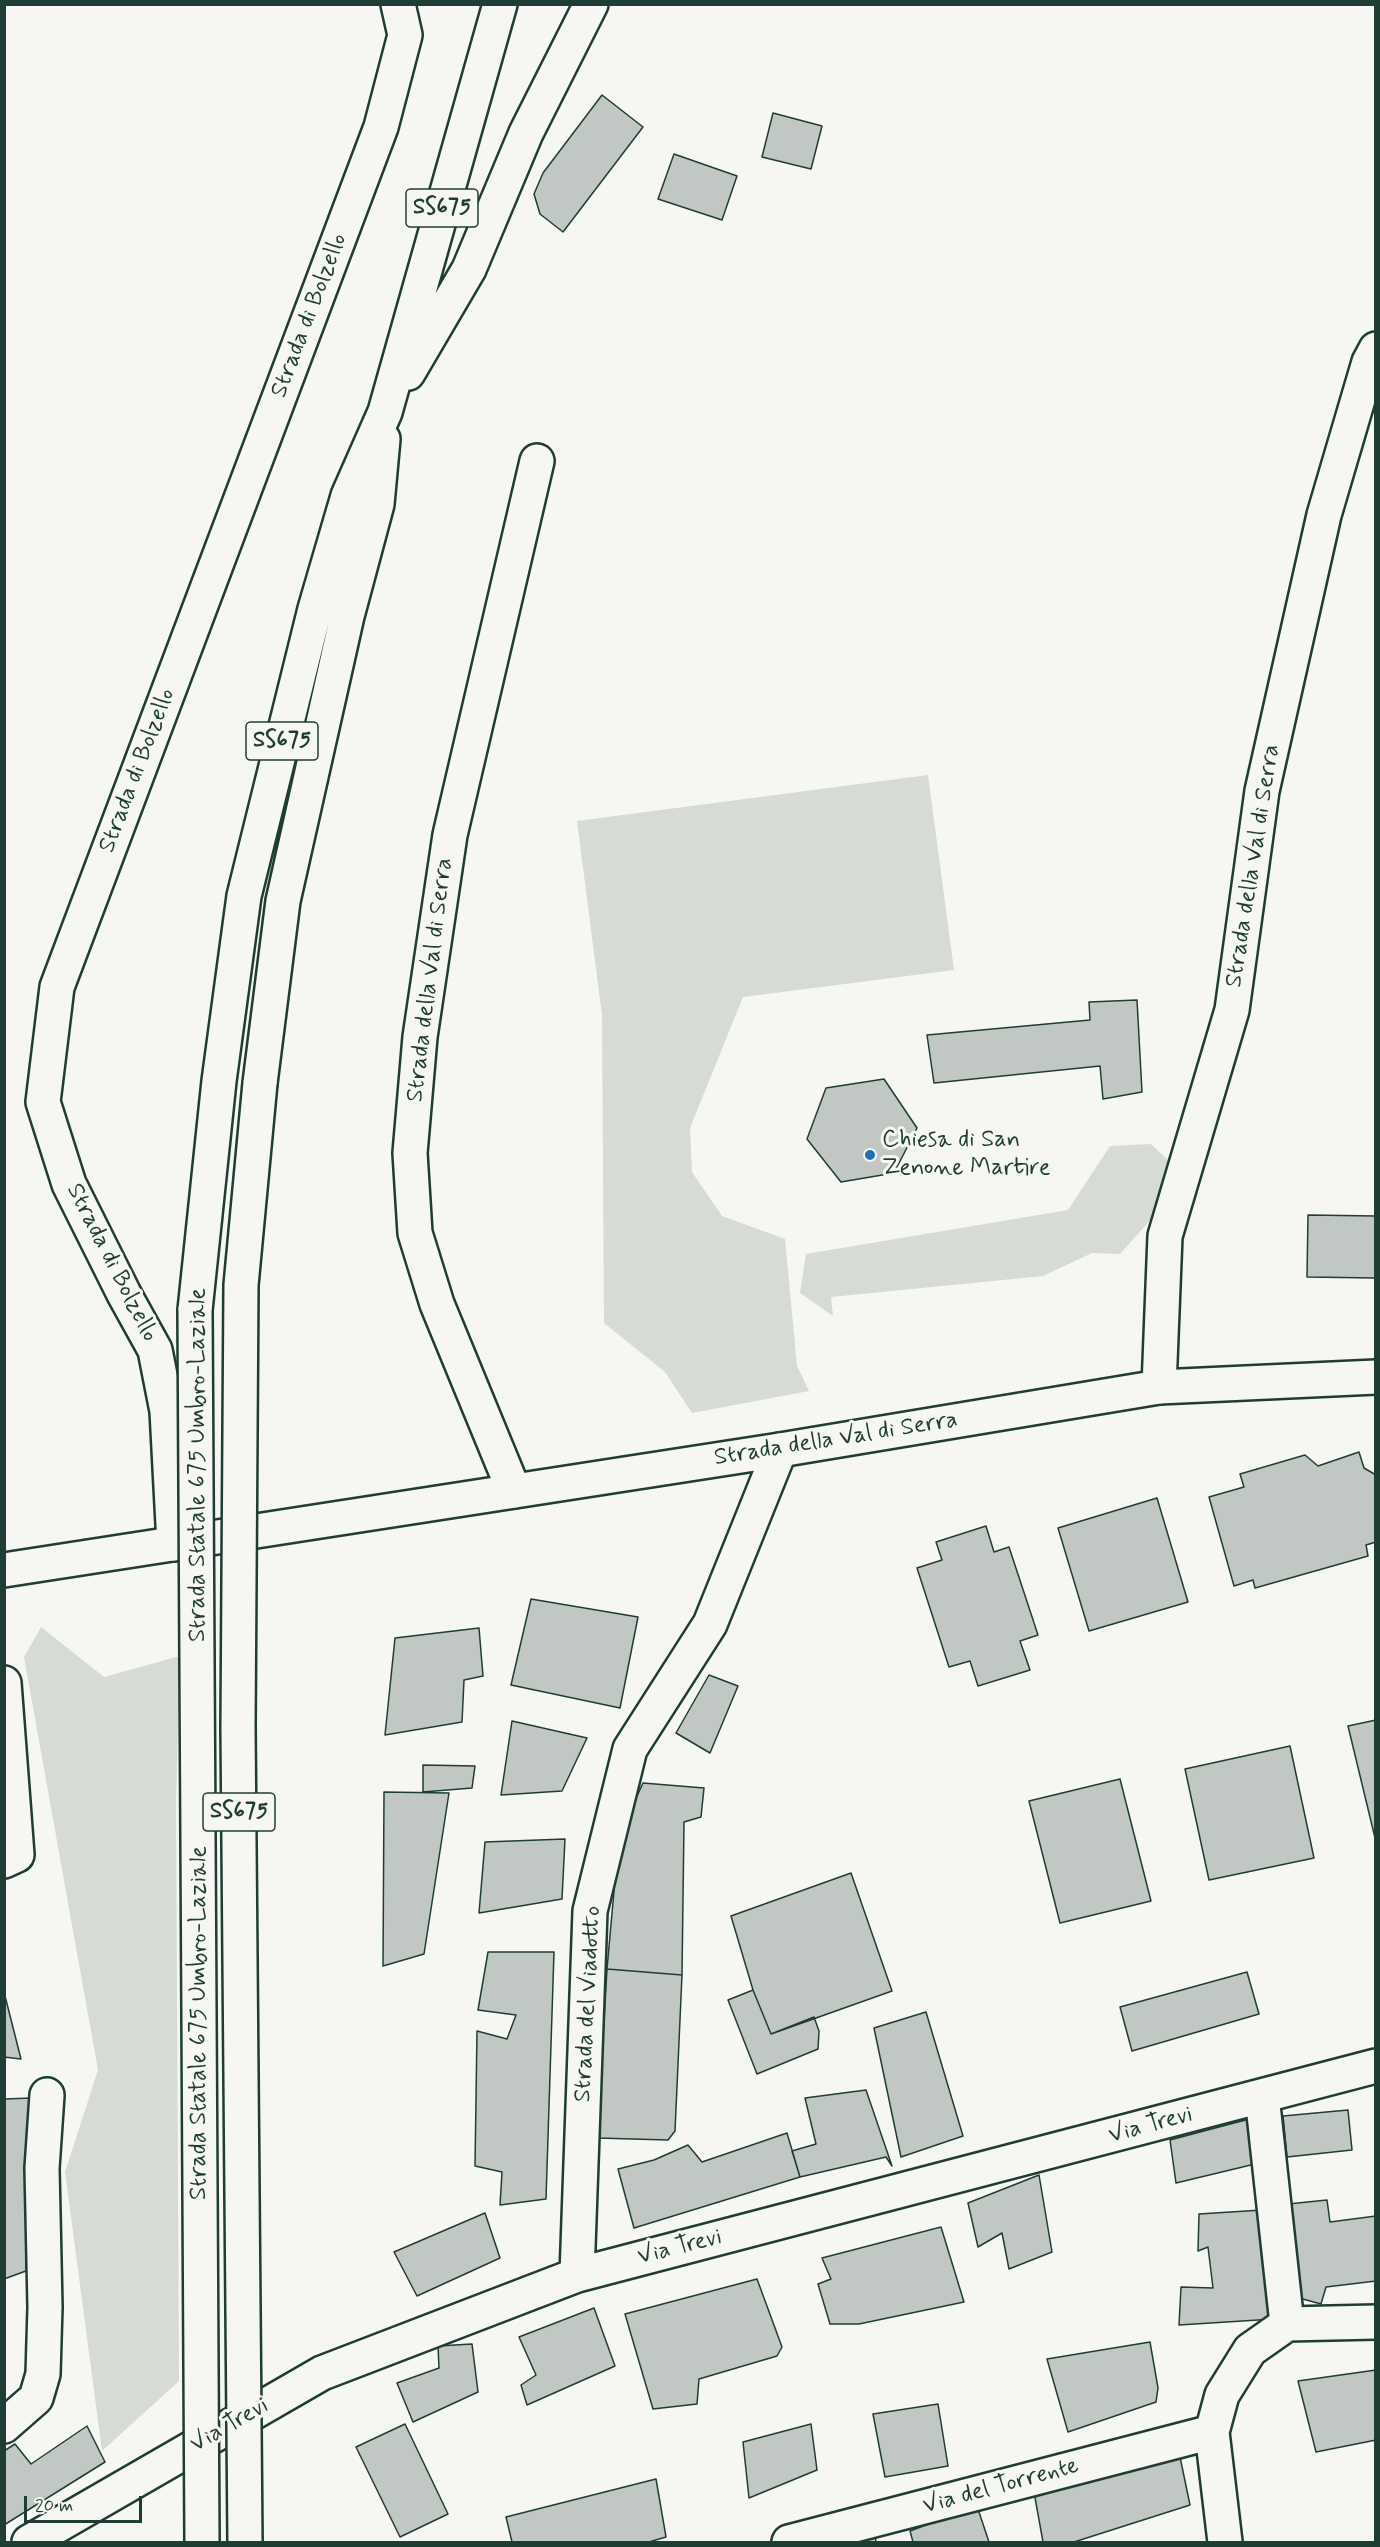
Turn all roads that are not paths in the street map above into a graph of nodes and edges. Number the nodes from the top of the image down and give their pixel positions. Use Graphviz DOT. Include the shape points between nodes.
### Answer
graph roads {
  1 [pos="398,4"];
  2 [pos="500,4"];
  3 [pos="591,4"];
  4 [pos="1376,349"];
  5 [pos="385,412"];
  6 [pos="537,461"];
  7 [pos="1376,1377"];
  8 [pos="1159,1387"];
  9 [pos="780,1450"];
  10 [pos="514,1491"];
  11 [pos="174,1544"];
  12 [pos="4,1570"];
  13 [pos="4,1683"];
  14 [pos="4,1861"];
  15 [pos="1376,2066"];
  16 [pos="47,2095"];
  17 [pos="1262,2097"];
  18 [pos="577,2275"];
  19 [pos="1376,2322"];
  20 [pos="1287,2324"];
  21 [pos="4,2426"];
  22 [pos="1212,2432"];
  23 [pos="29,2542"];
  24 [pos="202,2542"];
  25 [pos="245,2542"];
  26 [pos="789,2542"];
  27 [pos="1225,2542"];
  1 -- 11 [label="main road, Strada di Bolzello" via="405,35 381,127 57,987 43,1102 69,1184 155,1350 167,1411"];
  2 -- 5 [label="main road, Strada Statale 675 Umbro-Laziale / SS675"];
  3 -- 5 [label="main road" via="526,133 469,269"];
  4 -- 8 [label="main road, Strada della Val di Serra" via="1324,515 1262,791 1232,1010 1165,1236"];
  5 -- 24 [label="main road, Strada Statale 675 Umbro-Laziale / SS675, bridge" via="348,495 309,632 244,896 219,1081 195,1310"];
  5 -- 25 [label="main road, Strada Statale 675 Umbro-Laziale / SS675, bridge" via="376,504 283,901 260,1083 241,1297 238,1727"];
  6 -- 10 [label="main road, Strada della Val di Serra" via="450,835 420,1037 410,1153 416,1233 437,1304"];
  7 -- 8 [label="main road, Strada della Val di Serra"];
  8 -- 9 [label="main road, Strada della Val di Serra"];
  9 -- 10 [label="main road, Strada della Val di Serra"];
  9 -- 18 [label="main road, Strada del Viadotto" via="710,1624 630,1749 624,1772 590,1911"];
  10 -- 11 [label="main road, Strada della Val di Serra"];
  11 -- 12 [label="main road, Strada della Val di Serra"];
  13 -- 14 [label="main road" via="16,1855"];
  15 -- 17 [label="main road, Via Trevi"];
  16 -- 21 [label="main road" via="42,2168 43,2374 36,2398"];
  17 -- 18 [label="main road, Via Trevi"];
  17 -- 20 [label="main road"];
  18 -- 23 [label="main road, Via Trevi" via="322,2373"];
  19 -- 20 [label="main road"];
  20 -- 22 [label="main road" via="1250,2350 1222,2395"];
  22 -- 26 [label="main road, Via del Torrente"];
  22 -- 27 [label="main road"];
}
